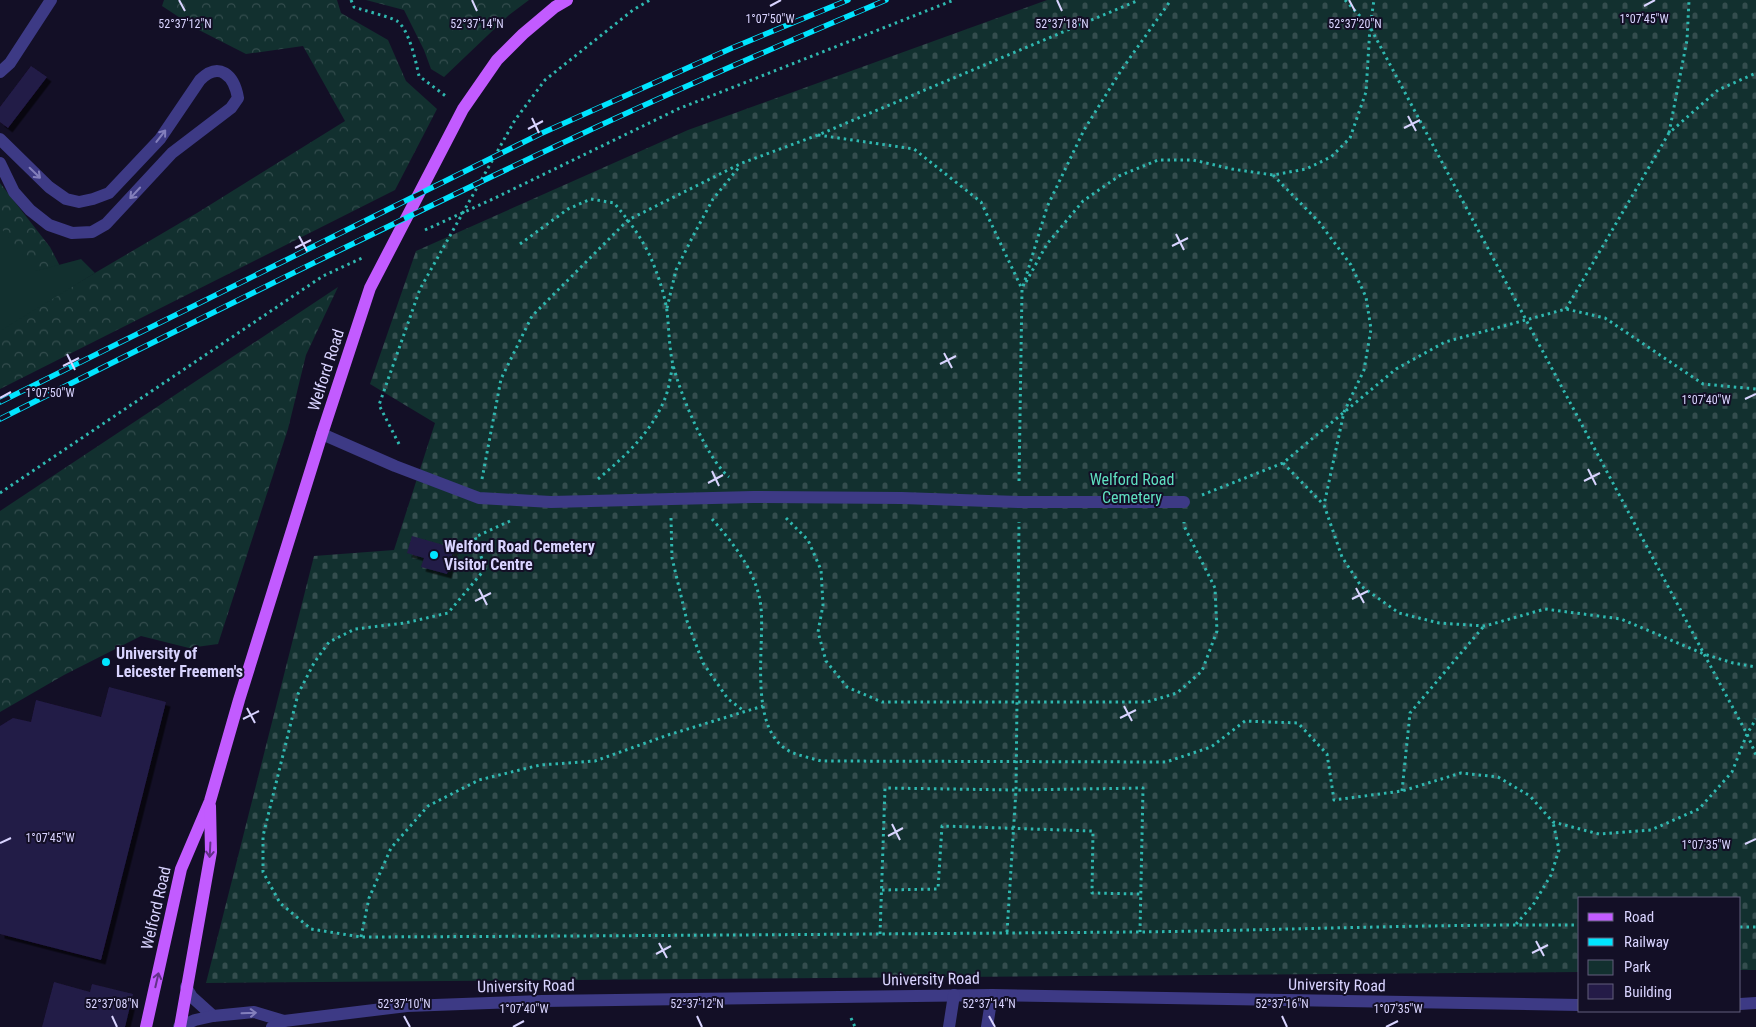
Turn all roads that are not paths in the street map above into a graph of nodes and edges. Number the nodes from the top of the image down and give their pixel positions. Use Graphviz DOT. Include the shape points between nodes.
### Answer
graph roads {
  1 [pos="51,0"];
  2 [pos="567,0"];
  3 [pos="0,72"];
  4 [pos="0,139"];
  5 [pos="0,163"];
  6 [pos="322,434"];
  7 [pos="1184,502"];
  8 [pos="210,801"];
  9 [pos="186,987"];
  10 [pos="954,995"];
  11 [pos="992,995"];
  12 [pos="1756,1003"];
  13 [pos="1741,1004"];
  14 [pos="1578,1005"];
  15 [pos="213,1016"];
  16 [pos="284,1021"];
  17 [pos="146,1027"];
  18 [pos="180,1027"];
  19 [pos="272,1027"];
  20 [pos="949,1027"];
  21 [pos="987,1027"];
  1 -- 3 [label="street" via="10,63"];
  2 -- 6 [label="main road, Welford Road" via="523,34 498,60 463,109 370,288"];
  4 -- 5 [label="street, one-way" via="49,187 66,199 79,202 93,200 109,193 160,139 208,72 219,71 230,77 236,87 238,98 230,108 172,153 106,224 92,232 72,233 49,225 14,192"];
  6 -- 7 [label="street" via="479,498 551,502 753,497"];
  6 -- 8 [label="main road, Welford Road"];
  8 -- 9 [label="main road, Welford Road, one-way" via="211,852"];
  17 -- 8 [label="main road, Welford Road, one-way" via="182,869"];
  9 -- 15 [label="street"];
  9 -- 18 [label="main road, Welford Road"];
  10 -- 11 [label="street, University Road"];
  10 -- 16 [label="street, University Road" via="407,1006"];
  10 -- 20 [label="street"];
  11 -- 14 [label="street, University Road"];
  11 -- 21 [label="street"];
  12 -- 13 [label="street"];
  15 -- 16 [label="street, University Road, one-way" via="254,1012"];
  15 -- 18 [label="street, Welford Road"];
  16 -- 19 [label="street, University Road"];
}
